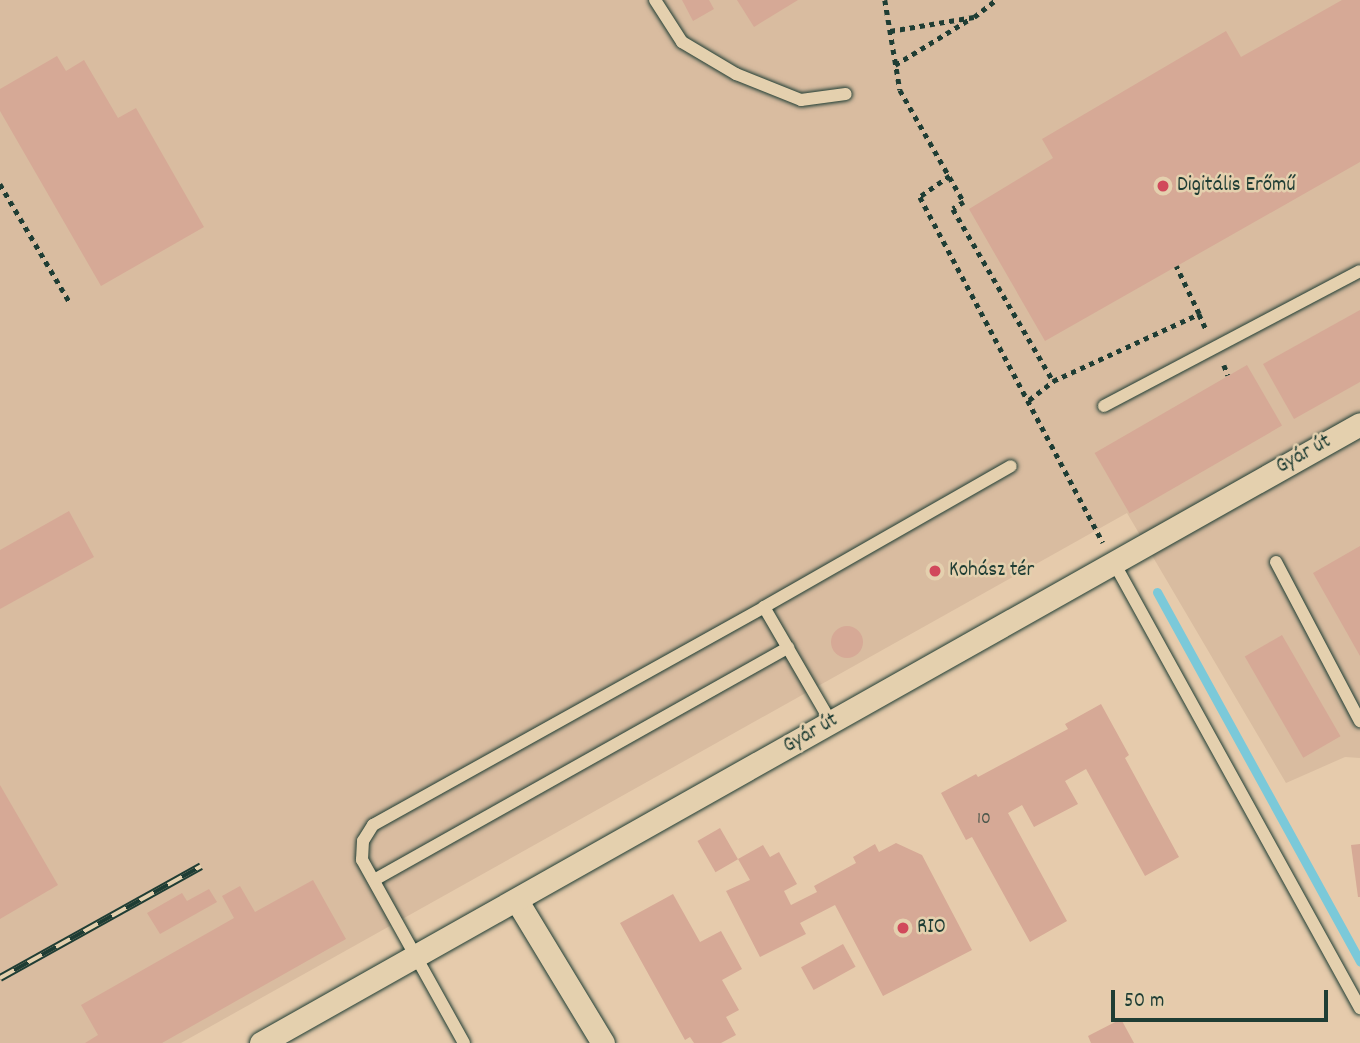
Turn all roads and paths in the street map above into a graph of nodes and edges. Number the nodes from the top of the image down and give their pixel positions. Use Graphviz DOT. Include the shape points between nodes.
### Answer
graph roads {
  1 [pos="655,0"];
  2 [pos="885,0"];
  3 [pos="996,0"];
  4 [pos="974,17"];
  5 [pos="890,32"];
  6 [pos="895,65"];
  7 [pos="846,93"];
  8 [pos="950,176"];
  9 [pos="0,184"];
  10 [pos="1176,266"];
  11 [pos="1360,271"];
  12 [pos="70,303"];
  13 [pos="1051,383"];
  14 [pos="1029,400"];
  15 [pos="1104,406"];
  16 [pos="1360,424"];
  17 [pos="1011,466"];
  18 [pos="1113,561"];
  19 [pos="1276,562"];
  20 [pos="764,607"];
  21 [pos="788,648"];
  22 [pos="1360,721"];
  23 [pos="831,722"];
  24 [pos="374,880"];
  25 [pos="517,901"];
  26 [pos="417,956"];
  27 [pos="1360,1008"];
  28 [pos="261,1043"];
  29 [pos="464,1043"];
  30 [pos="603,1043"];
  1 -- 7 [label="lane" via="681,42 736,74 801,100"];
  2 -- 5 [label="path"];
  3 -- 4 [label="path"];
  4 -- 5 [label="path"];
  4 -- 6 [label="path"];
  5 -- 6 [label="path"];
  6 -- 8 [label="path" via="900,90"];
  8 -- 13 [label="path" via="964,202 953,209"];
  8 -- 14 [label="path" via="920,197"];
  9 -- 12 [label="path"];
  10 -- 13 [label="path" via="1199,314"];
  11 -- 15 [label="lane"];
  13 -- 14 [label="path"];
  14 -- 18 [label="path"];
  16 -- 18 [label="street, Gyár út"];
  17 -- 20 [label="lane"];
  18 -- 23 [label="street, Gyár út"];
  18 -- 27 [label="lane"];
  19 -- 22 [label="lane"];
  20 -- 21 [label="lane"];
  20 -- 24 [label="lane" via="373,825 363,841 362,860"];
  21 -- 23 [label="lane"];
  21 -- 24 [label="lane"];
  23 -- 25 [label="street, Gyár út"];
  24 -- 26 [label="lane"];
  25 -- 26 [label="street, Gyár út"];
  25 -- 30 [label="street"];
  26 -- 28 [label="street, Gyár út"];
  26 -- 29 [label="lane"];
}
